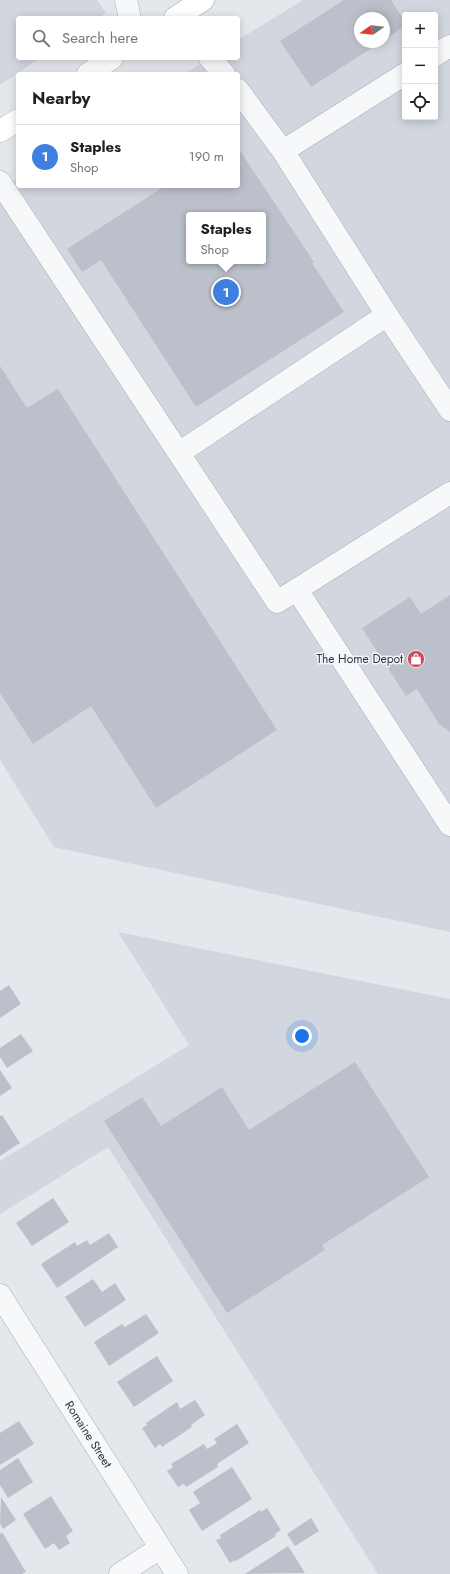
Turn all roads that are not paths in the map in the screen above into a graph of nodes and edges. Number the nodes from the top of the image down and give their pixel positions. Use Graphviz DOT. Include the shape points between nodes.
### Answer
graph roads {
  1 [pos="126,0"];
  2 [pos="196,1"];
  3 [pos="130,16"];
  4 [pos="177,16"];
  5 [pos="450,46"];
  6 [pos="438,53"];
  7 [pos="109,60"];
  8 [pos="212,60"];
  9 [pos="91,72"];
  10 [pos="222,72"];
  11 [pos="402,76"];
  12 [pos="240,93"];
  13 [pos="16,121"];
  14 [pos="0,131"];
  15 [pos="283,151"];
  16 [pos="0,182"];
  17 [pos="387,315"];
  18 [pos="450,410"];
  19 [pos="179,453"];
  20 [pos="450,493"];
  21 [pos="297,590"];
  22 [pos="450,825"];
  23 [pos="0,1295"];
  24 [pos="160,1548"];
  25 [pos="120,1574"];
  26 [pos="177,1574"];
  1 -- 3 [label="street"];
  2 -- 4 [label="main road"];
  5 -- 6 [label="street"];
  7 -- 9 [label="main road"];
  8 -- 10 [label="street"];
  11 -- 15 [label="street"];
  12 -- 15 [label="street"];
  13 -- 14 [label="main road"];
  15 -- 17 [label="street"];
  16 -- 19 [label="street"];
  17 -- 18 [label="street"];
  17 -- 19 [label="street"];
  19 -- 21 [label="street" via="278,602"];
  20 -- 21 [label="street"];
  21 -- 22 [label="street"];
  23 -- 24 [label="street, Romaine Street"];
  24 -- 25 [label="street"];
  24 -- 26 [label="street, Romaine Street"];
}
